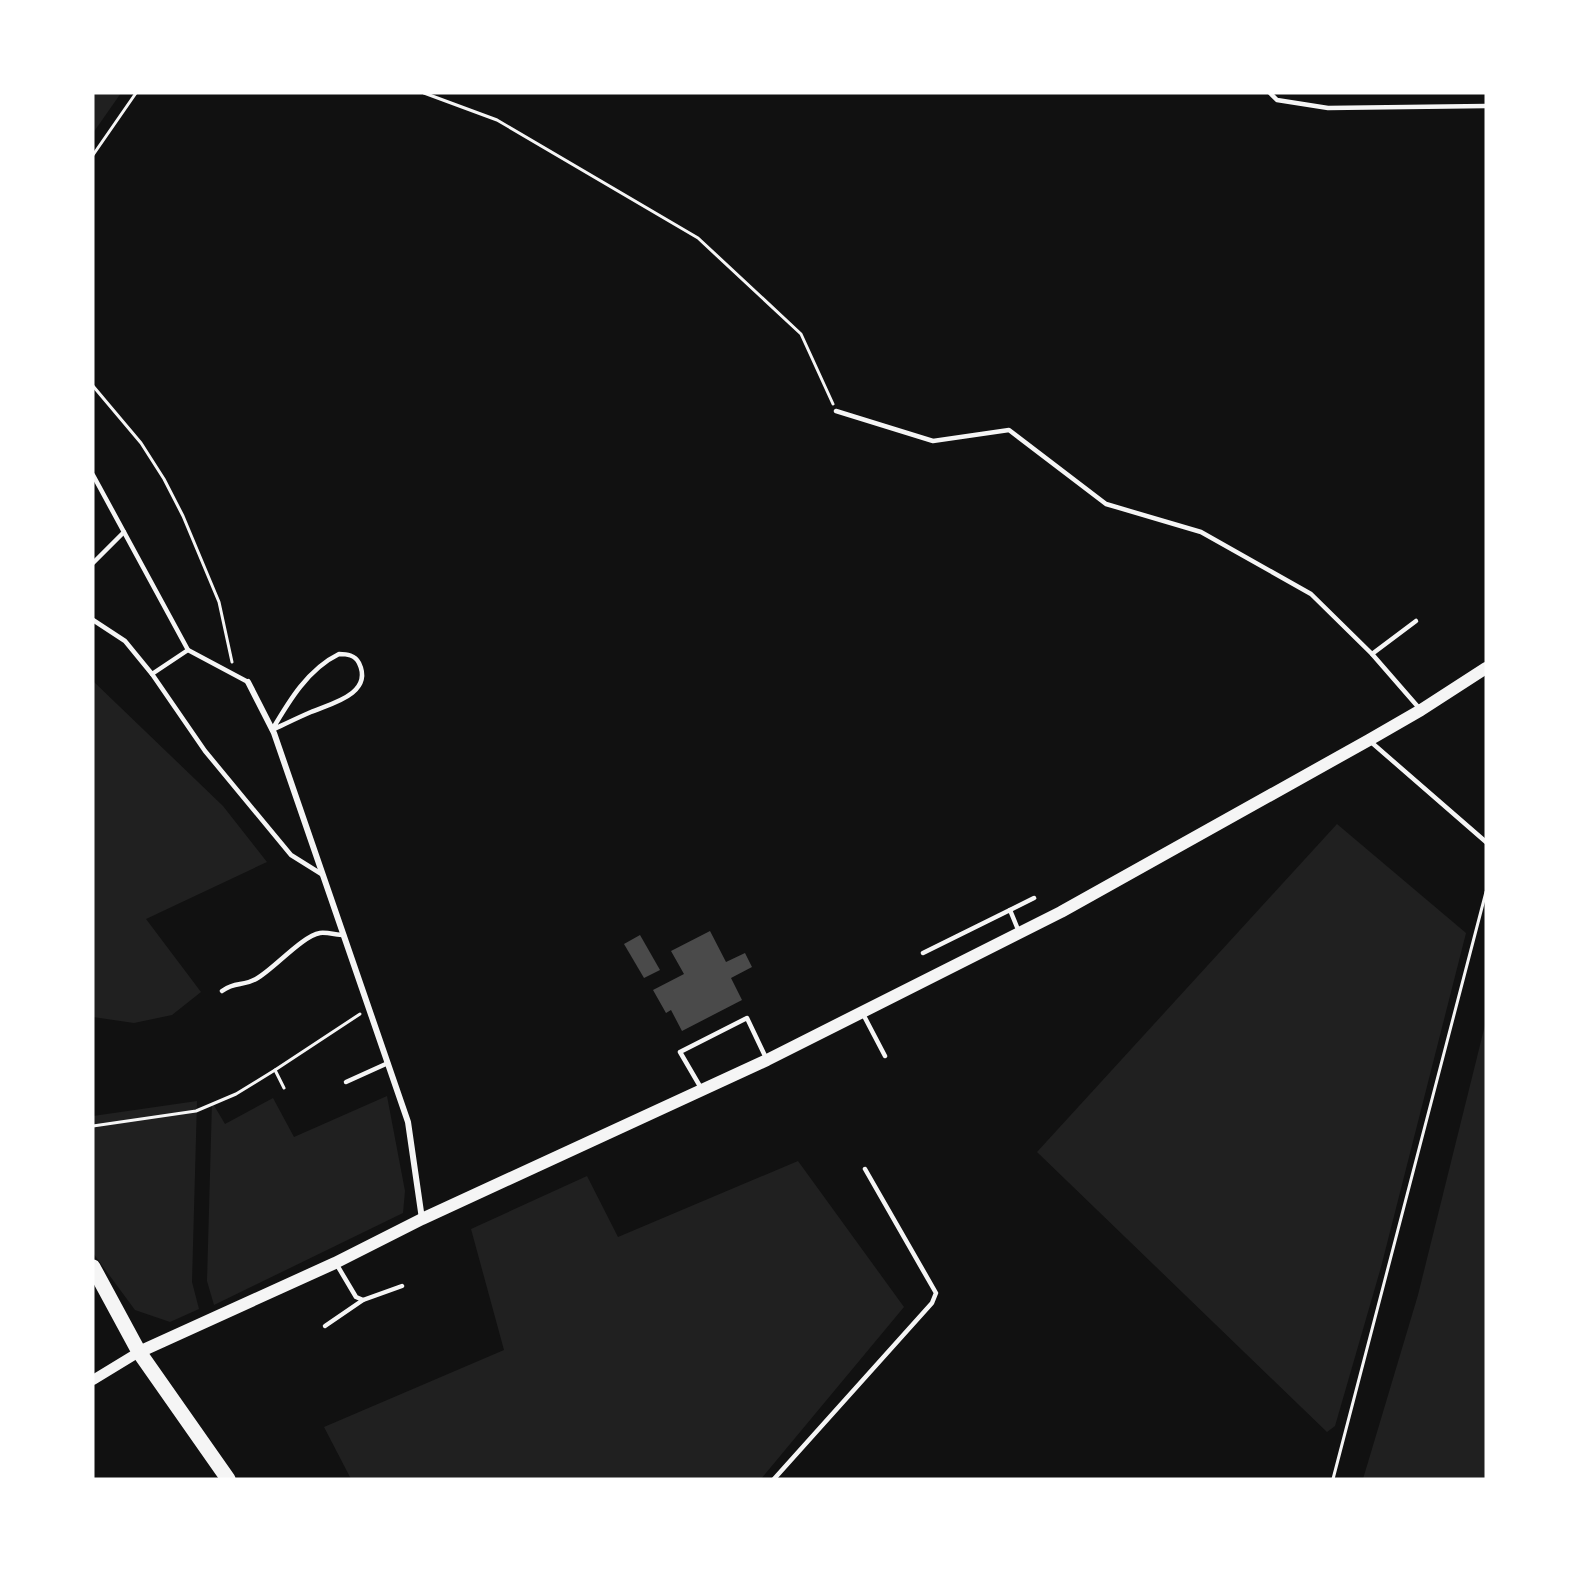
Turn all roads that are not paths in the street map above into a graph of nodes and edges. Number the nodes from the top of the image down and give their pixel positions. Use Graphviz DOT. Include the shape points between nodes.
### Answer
graph roads {
  1 [pos="1270,93"];
  2 [pos="1486,106"];
  3 [pos="836,411"];
  4 [pos="93,475"];
  5 [pos="124,532"];
  6 [pos="93,563"];
  7 [pos="93,620"];
  8 [pos="1416,621"];
  9 [pos="188,650"];
  10 [pos="1372,654"];
  11 [pos="1486,668"];
  12 [pos="152,674"];
  13 [pos="248,682"];
  14 [pos="1421,710"];
  15 [pos="272,730"];
  16 [pos="1369,740"];
  17 [pos="1486,842"];
  18 [pos="323,876"];
  19 [pos="1034,898"];
  20 [pos="1010,910"];
  21 [pos="1019,932"];
  22 [pos="344,935"];
  23 [pos="923,953"];
  24 [pos="222,991"];
  25 [pos="862,1011"];
  26 [pos="885,1056"];
  27 [pos="767,1060"];
  28 [pos="388,1063"];
  29 [pos="346,1082"];
  30 [pos="702,1090"];
  31 [pos="865,1169"];
  32 [pos="422,1219"];
  33 [pos="335,1263"];
  34 [pos="93,1267"];
  35 [pos="402,1286"];
  36 [pos="363,1300"];
  37 [pos="325,1326"];
  38 [pos="139,1352"];
  39 [pos="93,1380"];
  40 [pos="228,1479"];
  41 [pos="774,1479"];
  1 -- 2 [label="lane" via="1277,100 1328,108"];
  3 -- 10 [label="lane" via="933,441 1009,430 1106,504 1201,532 1311,594"];
  4 -- 5 [label="lane"];
  5 -- 6 [label="lane"];
  5 -- 9 [label="lane"];
  7 -- 12 [label="lane" via="125,641"];
  8 -- 10 [label="lane"];
  9 -- 12 [label="lane"];
  9 -- 13 [label="lane"];
  10 -- 14 [label="lane"];
  11 -- 14 [label="main road"];
  12 -- 18 [label="lane" via="205,751 291,855"];
  13 -- 15 [label="street"];
  14 -- 16 [label="main road"];
  15 -- 15 [label="lane" via="305,680 339,654 355,658 362,675 358,689 343,700"];
  15 -- 18 [label="street"];
  16 -- 17 [label="lane"];
  16 -- 21 [label="main road"];
  18 -- 22 [label="street"];
  19 -- 20 [label="lane"];
  20 -- 21 [label="lane"];
  20 -- 23 [label="lane"];
  21 -- 25 [label="main road"];
  22 -- 24 [label="lane" via="319,933 258,978 232,984"];
  22 -- 28 [label="street"];
  25 -- 26 [label="lane"];
  25 -- 27 [label="main road"];
  27 -- 30 [label="main road"];
  27 -- 30 [label="lane" via="747,1018 681,1052"];
  28 -- 29 [label="lane"];
  28 -- 32 [label="street" via="408,1122"];
  30 -- 32 [label="main road"];
  31 -- 41 [label="lane" via="936,1293 932,1303"];
  32 -- 33 [label="main road"];
  33 -- 36 [label="lane" via="356,1297"];
  33 -- 38 [label="main road"];
  34 -- 38 [label="main road"];
  35 -- 36 [label="lane"];
  36 -- 37 [label="lane"];
  38 -- 39 [label="street"];
  38 -- 40 [label="main road"];
}
